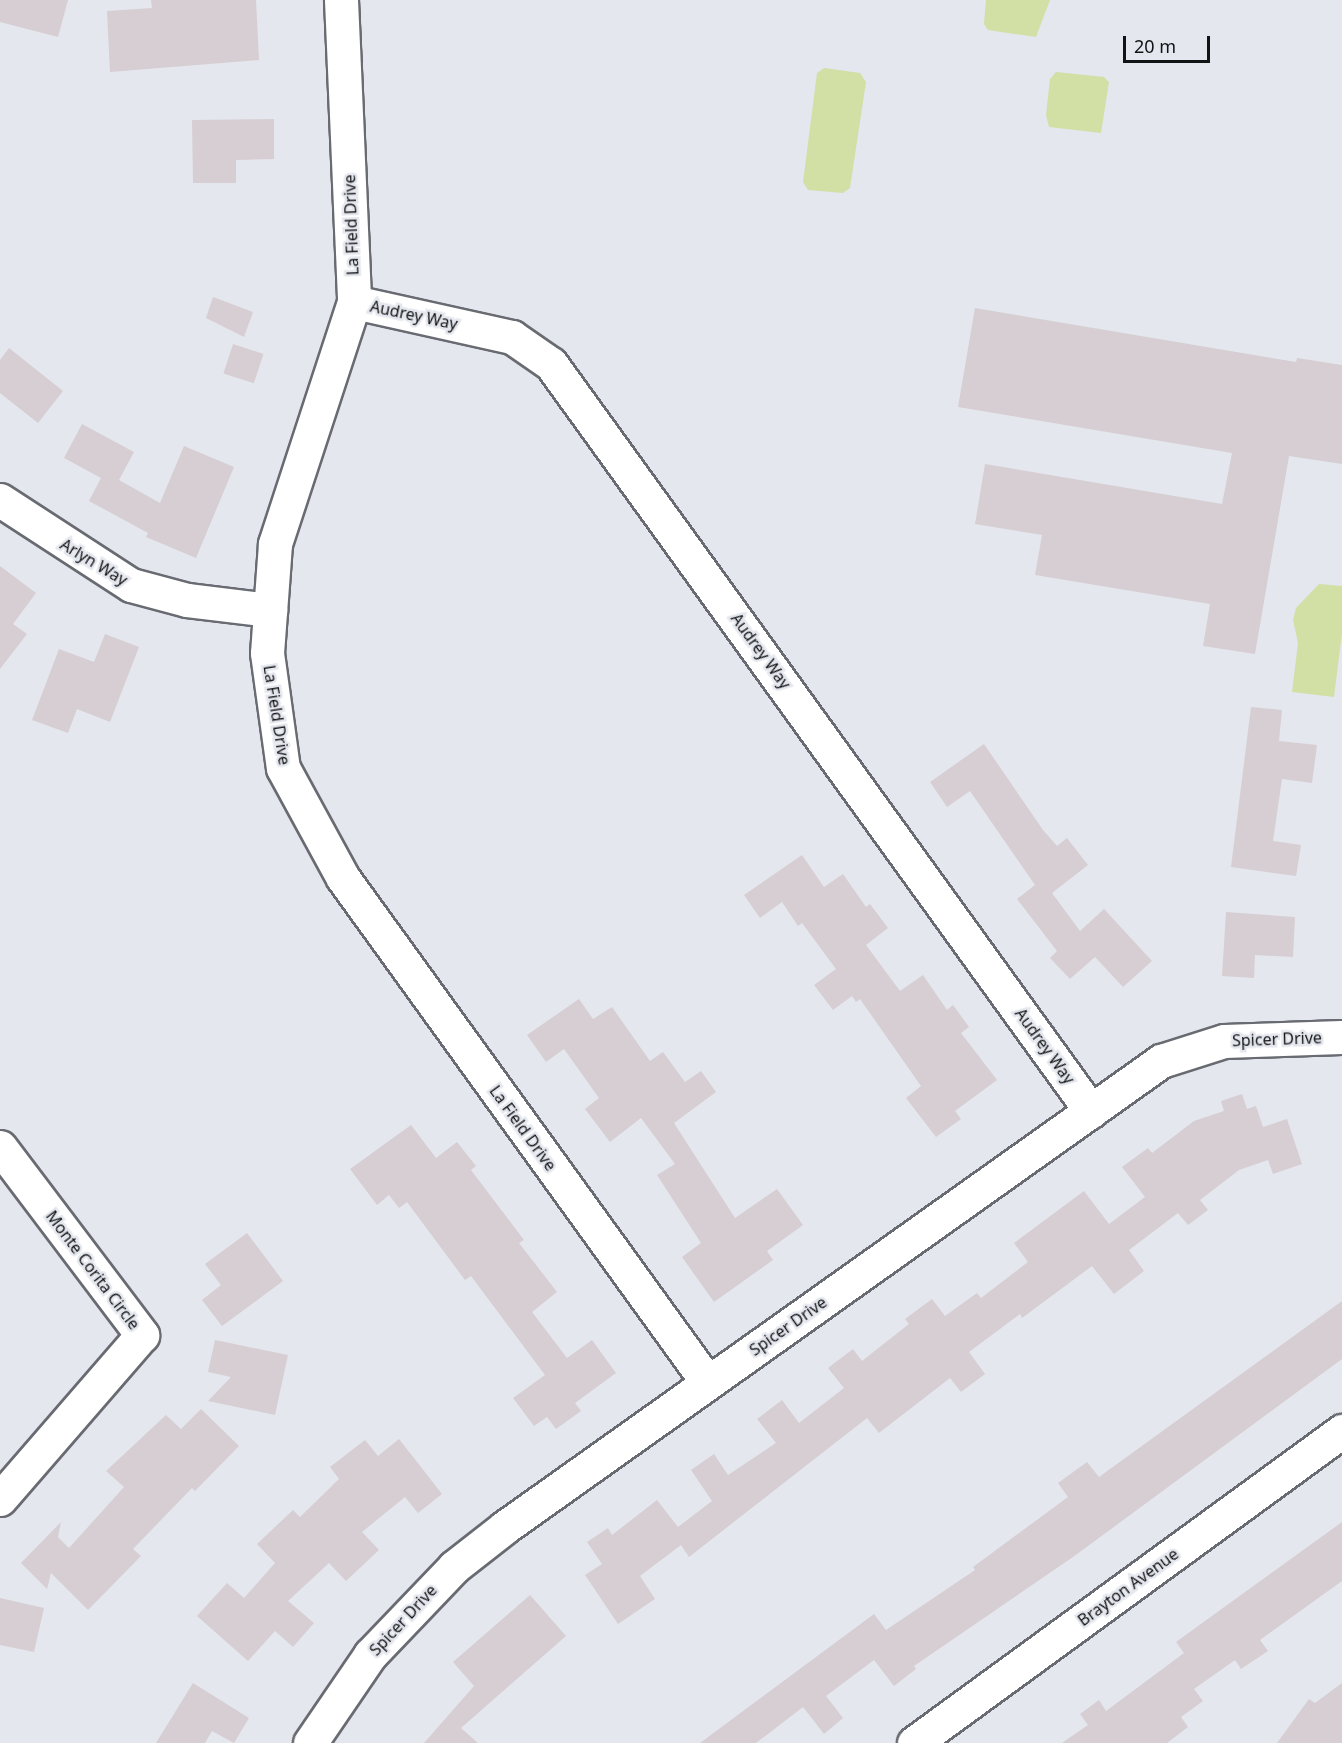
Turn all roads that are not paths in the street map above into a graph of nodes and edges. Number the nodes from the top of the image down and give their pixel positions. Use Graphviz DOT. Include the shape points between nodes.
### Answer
graph roads {
  1 [pos="341,0"];
  2 [pos="354,302"];
  3 [pos="0,500"];
  4 [pos="270,610"];
  5 [pos="1342,1032"];
  6 [pos="1342,1038"];
  7 [pos="1091,1110"];
  8 [pos="0,1147"];
  9 [pos="708,1383"];
  10 [pos="1342,1431"];
  11 [pos="0,1499"];
  12 [pos="310,1743"];
  13 [pos="914,1743"];
  1 -- 2 [label="street, La Field Drive"];
  2 -- 4 [label="street, La Field Drive" via="274,544"];
  2 -- 7 [label="street, Audrey Way" via="512,336 551,364"];
  3 -- 4 [label="street, Arlyn Way" via="131,585 187,600"];
  4 -- 9 [label="street, La Field Drive" via="267,653 283,768 343,878"];
  5 -- 6 [label="street"];
  6 -- 7 [label="street, Spicer Drive" via="1224,1041 1161,1061"];
  7 -- 9 [label="street, Spicer Drive"];
  8 -- 11 [label="street, Monte Corita Circle" via="142,1335"];
  9 -- 12 [label="street, Spicer Drive" via="454,1567 370,1655"];
  10 -- 13 [label="street, Brayton Avenue"];
}
